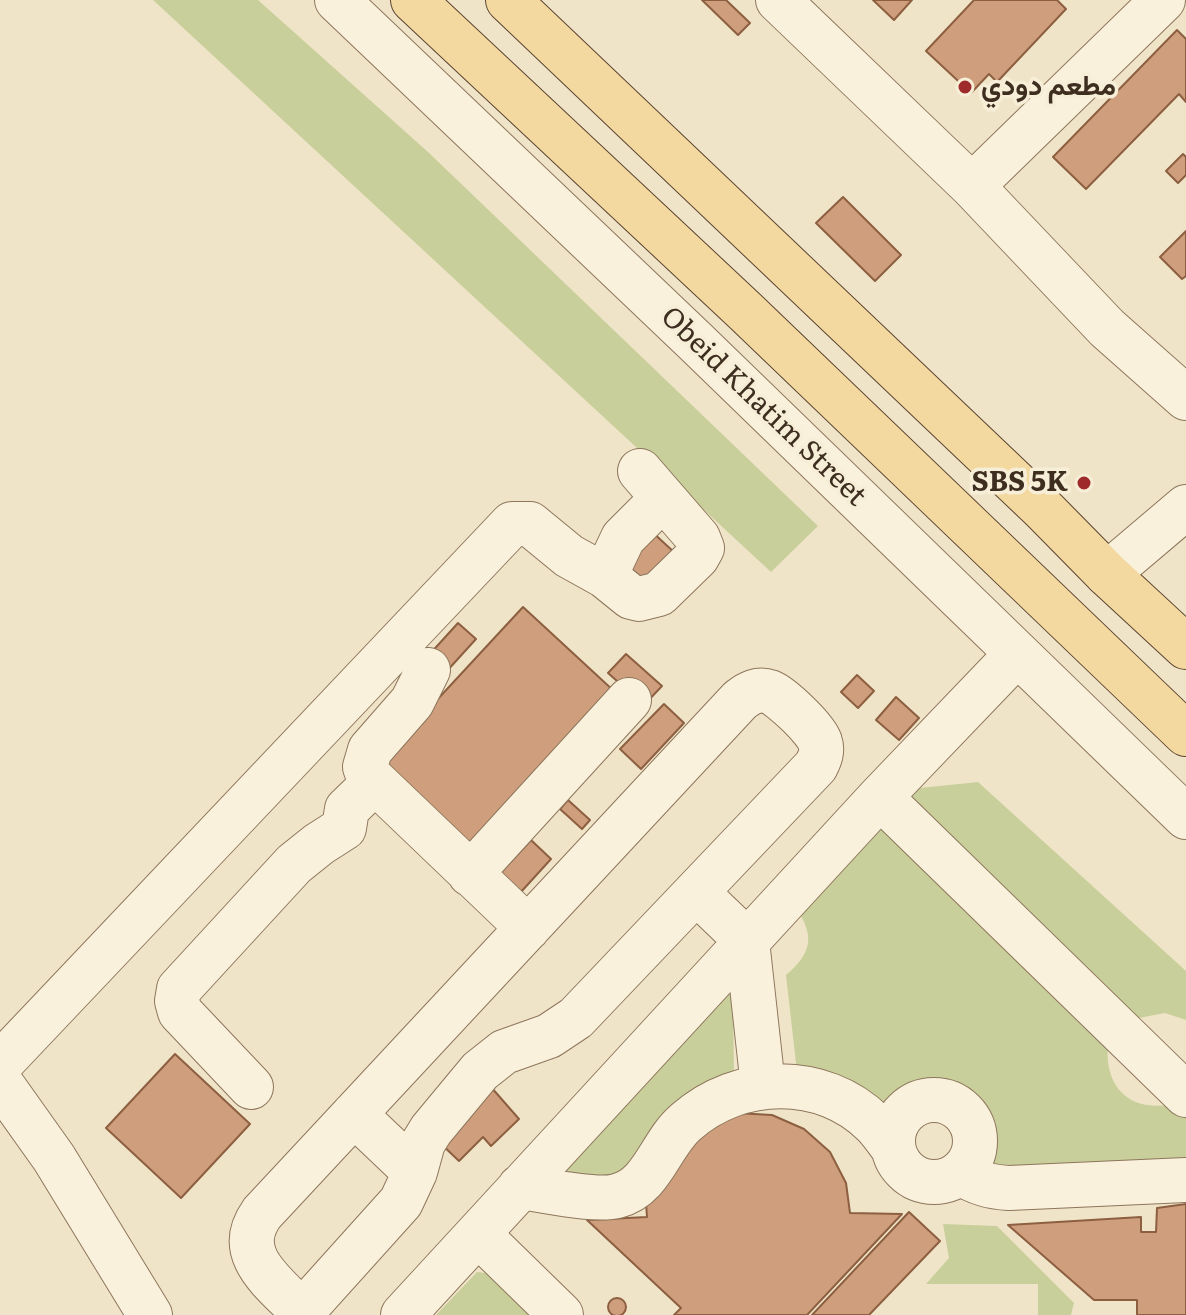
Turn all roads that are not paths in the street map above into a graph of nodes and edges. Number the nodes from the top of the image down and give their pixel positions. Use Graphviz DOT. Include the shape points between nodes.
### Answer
graph roads {
  1 [pos="337,0"];
  2 [pos="413,0"];
  3 [pos="508,0"];
  4 [pos="778,0"];
  5 [pos="1147,5"];
  6 [pos="972,186"];
  7 [pos="1186,398"];
  8 [pos="1186,507"];
  9 [pos="1107,574"];
  10 [pos="605,576"];
  11 [pos="1186,647"];
  12 [pos="1017,654"];
  13 [pos="428,670"];
  14 [pos="629,700"];
  15 [pos="1186,734"];
  16 [pos="375,782"];
  17 [pos="880,797"];
  18 [pos="1186,817"];
  19 [pos="470,874"];
  20 [pos="696,892"];
  21 [pos="528,928"];
  22 [pos="747,941"];
  23 [pos="455,1006"];
  24 [pos="504,1052"];
  25 [pos="0,1064"];
  26 [pos="0,1082"];
  27 [pos="763,1086"];
  28 [pos="251,1087"];
  29 [pos="1186,1095"];
  30 [pos="354,1114"];
  31 [pos="893,1148"];
  32 [pos="415,1172"];
  33 [pos="960,1173"];
  34 [pos="1186,1180"];
  35 [pos="520,1187"];
  36 [pos="478,1234"];
  37 [pos="304,1314"];
  38 [pos="150,1315"];
  39 [pos="403,1315"];
  40 [pos="561,1315"];
  1 -- 12 [label="street, Obeid Khatim Street"];
  2 -- 15 [label="main road, Obeid Khatim Street"];
  3 -- 9 [label="main road"];
  4 -- 6 [label="street"];
  5 -- 6 [label="street"];
  6 -- 7 [label="street" via="1107,328"];
  8 -- 9 [label="street"];
  9 -- 11 [label="main road"];
  10 -- 10 [label="street" via="631,597 653,597 700,552 698,538 652,485"];
  10 -- 25 [label="street" via="569,556 530,524 512,524"];
  12 -- 17 [label="street"];
  12 -- 18 [label="street, Obeid Khatim Street"];
  13 -- 16 [label="street" via="412,702 366,758 368,775"];
  14 -- 19 [label="street"];
  16 -- 19 [label="street"];
  16 -- 28 [label="street" via="347,809 344,828 294,864 179,989 180,1012"];
  17 -- 22 [label="street"];
  17 -- 29 [label="street"];
  19 -- 21 [label="street"];
  20 -- 21 [label="street" via="820,757 818,736 770,692 759,690 740,700"];
  20 -- 22 [label="street"];
  20 -- 24 [label="street" via="576,1018 549,1036"];
  21 -- 23 [label="street"];
  22 -- 27 [label="street"];
  22 -- 35 [label="street"];
  23 -- 24 [label="street"];
  23 -- 30 [label="street"];
  24 -- 32 [label="street" via="480,1071 431,1130"];
  26 -- 38 [label="street" via="54,1158"];
  27 -- 31 [label="street" via="793,1086 851,1105"];
  27 -- 35 [label="street" via="708,1105 685,1122 643,1181 617,1196"];
  30 -- 32 [label="street"];
  30 -- 37 [label="street" via="253,1226 252,1255"];
  31 -- 33 [label="street" via="898,1162 919,1180 947,1181"];
  31 -- 33 [label="street" via="899,1120 909,1109 921,1102 949,1102 971,1121 975,1135 970,1162"];
  32 -- 37 [label="street" via="391,1215"];
  33 -- 34 [label="street" via="992,1187 1009,1188"];
  35 -- 36 [label="street"];
  36 -- 39 [label="street"];
  36 -- 40 [label="street"];
}
